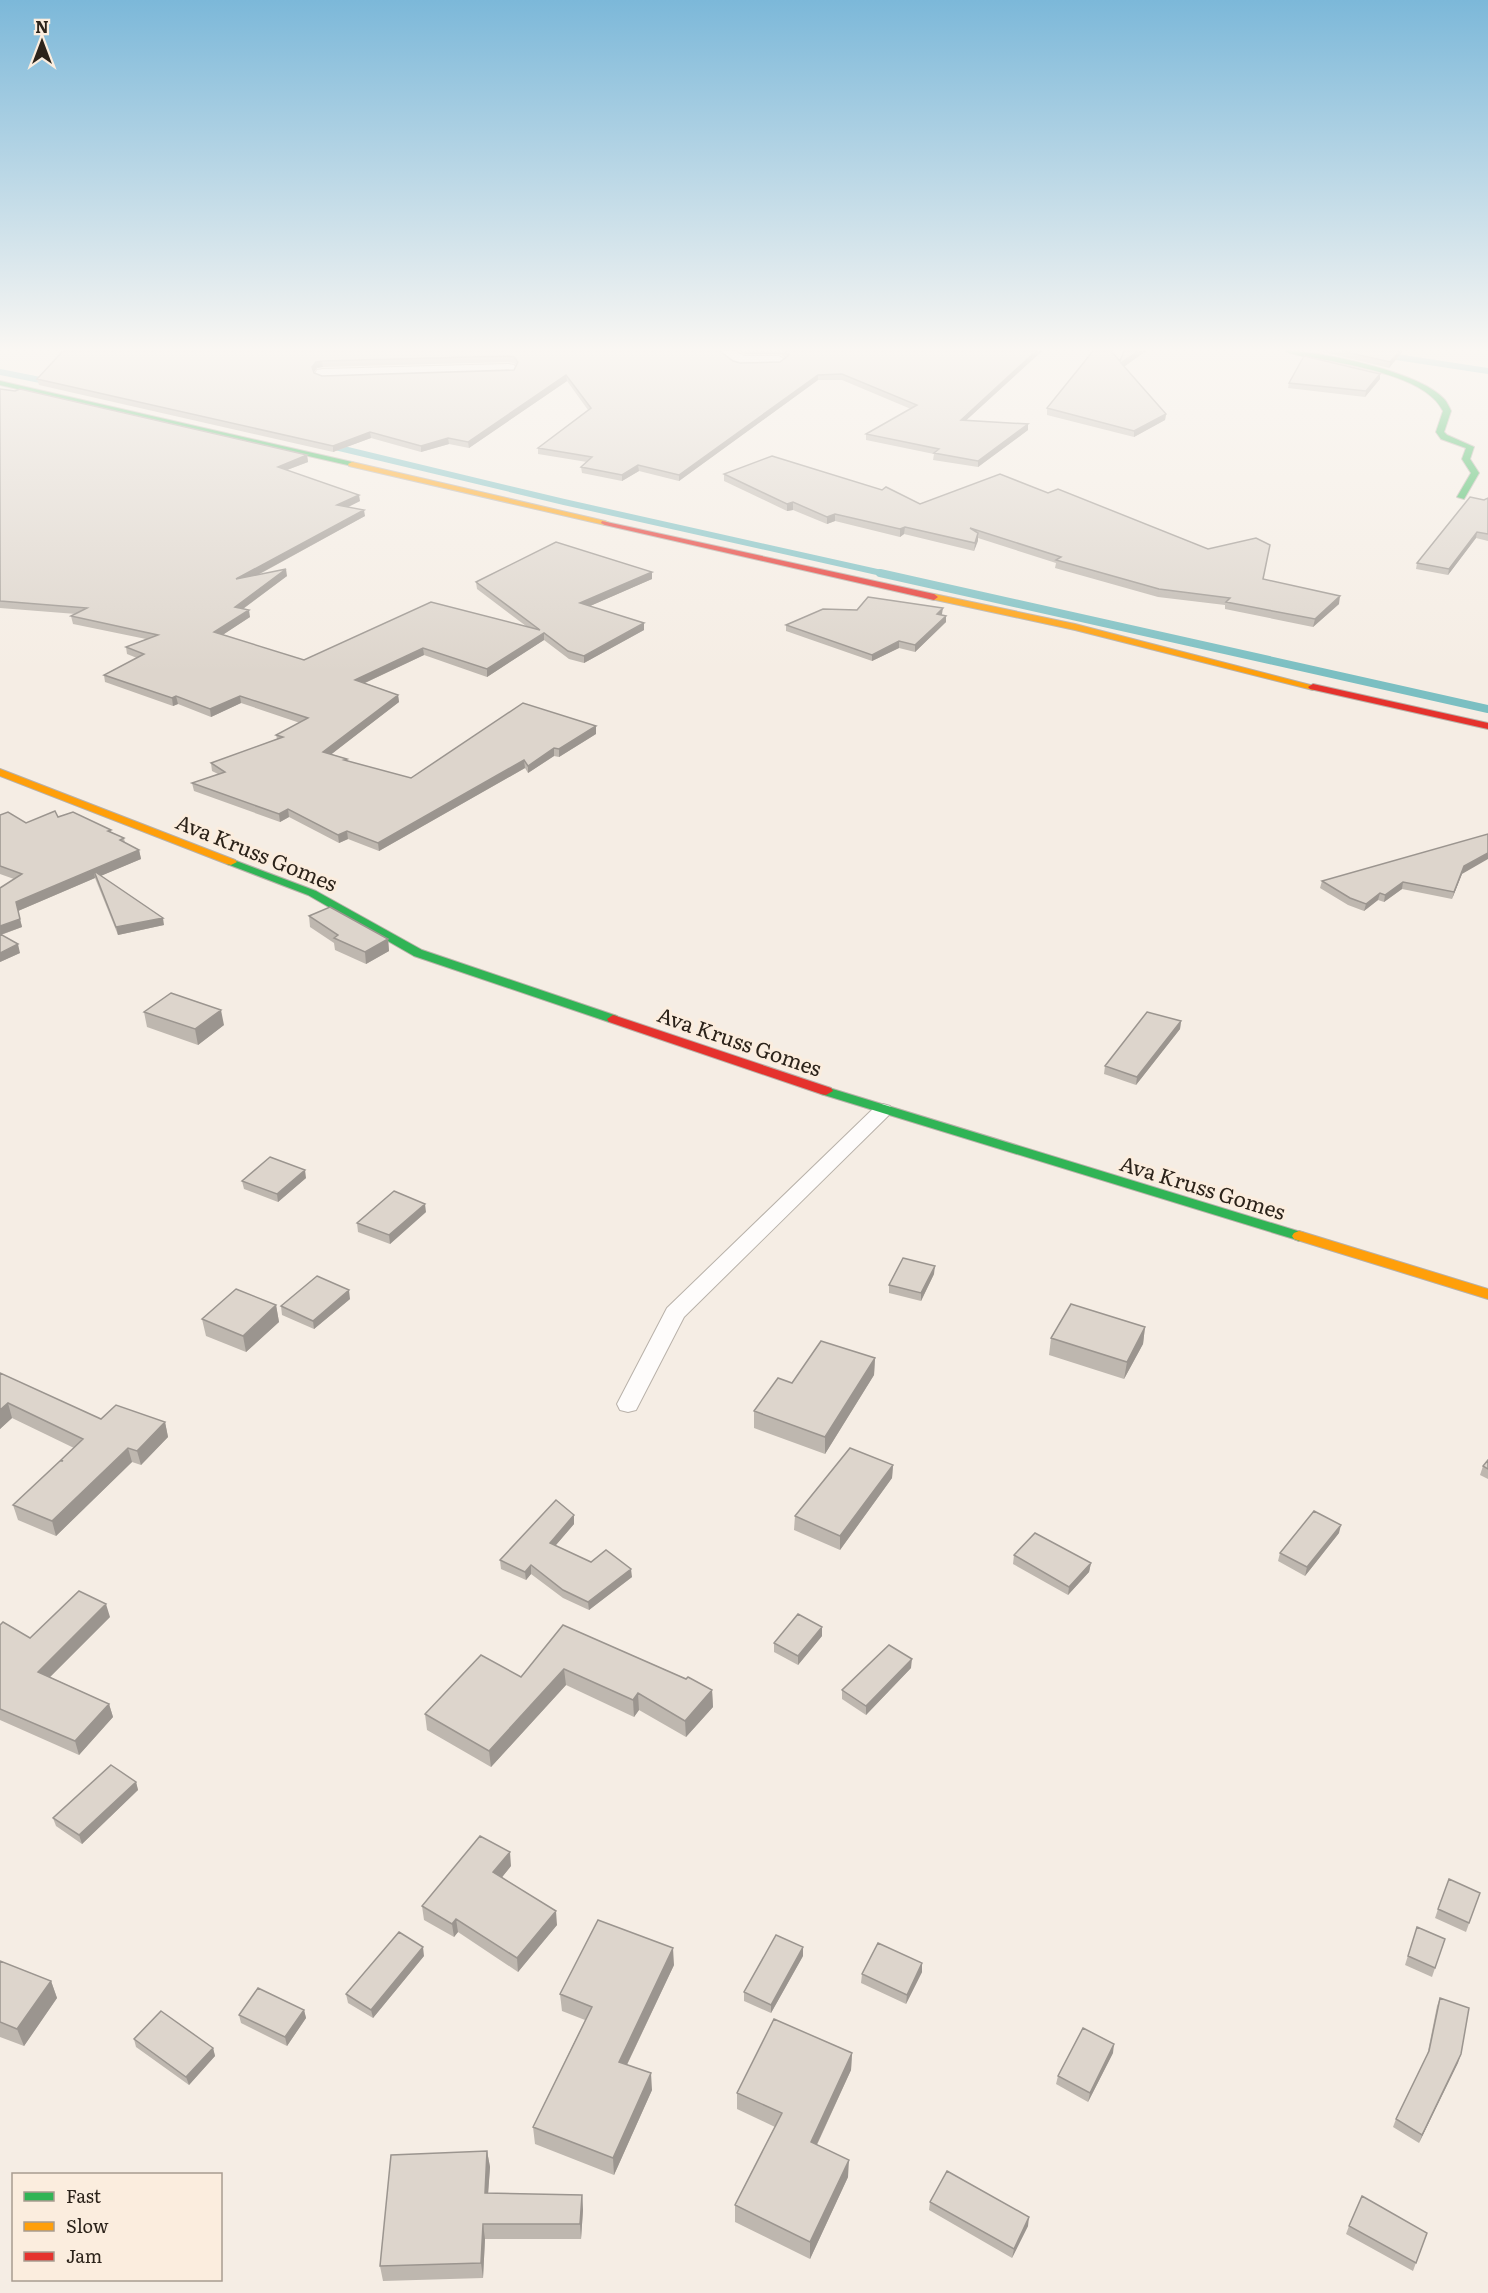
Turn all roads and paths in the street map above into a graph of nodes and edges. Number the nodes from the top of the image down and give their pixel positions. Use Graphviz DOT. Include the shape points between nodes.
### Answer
graph roads {
  1 [pos="324,458"];
  2 [pos="1466,458"];
  3 [pos="1461,497"];
  4 [pos="1488,726"];
  5 [pos="0,772"];
  6 [pos="883,1110"];
  7 [pos="1488,1294"];
  8 [pos="628,1404"];
  1 -- 4 [label="street" via="1075,627 1273,678"];
  2 -- 3 [label="street" via="1475,473"];
  5 -- 6 [label="street, Ava Kruss Gomes" via="312,893 418,953"];
  6 -- 7 [label="street, Ava Kruss Gomes"];
  6 -- 8 [label="lane" via="675,1313"];
}
